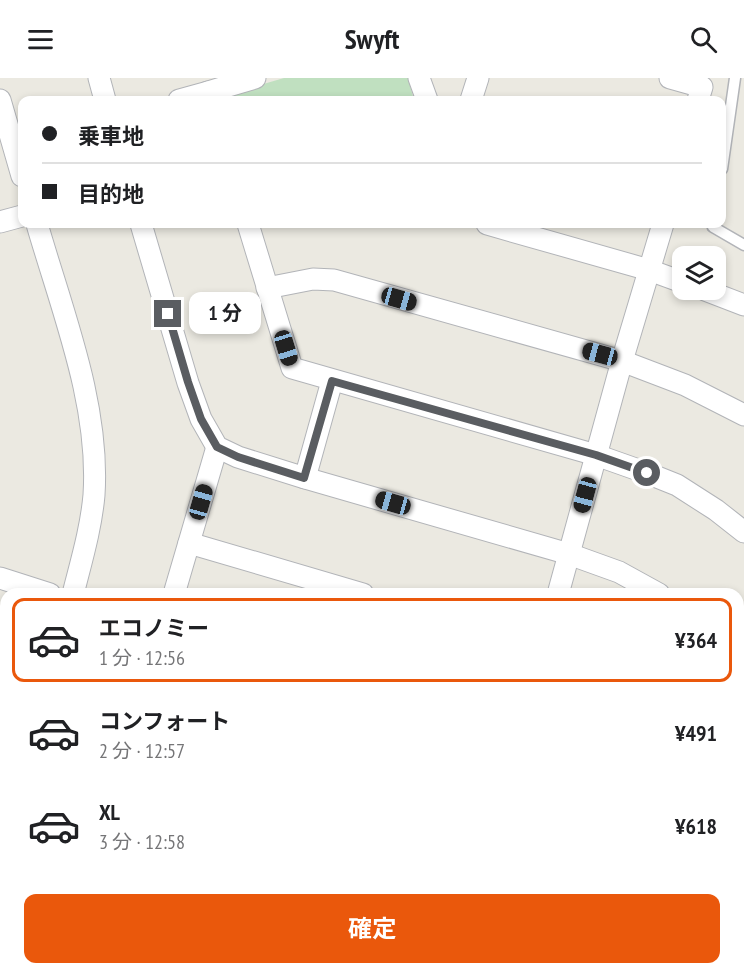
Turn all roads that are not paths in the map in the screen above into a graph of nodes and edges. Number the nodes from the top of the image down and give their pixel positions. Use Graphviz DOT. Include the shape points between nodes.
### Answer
graph roads {
  1 [pos="99,78"];
  2 [pos="255,78"];
  3 [pos="419,78"];
  4 [pos="478,78"];
  5 [pos="670,78"];
  6 [pos="735,78"];
  7 [pos="104,96"];
  8 [pos="209,96"];
  9 [pos="426,96"];
  10 [pos="472,96"];
  11 [pos="700,96"];
  12 [pos="0,100"];
  13 [pos="4,126"];
  14 [pos="726,141"];
  15 [pos="18,165"];
  16 [pos="18,217"];
  17 [pos="0,222"];
  18 [pos="38,228"];
  19 [pos="142,228"];
  20 [pos="249,228"];
  21 [pos="501,228"];
  22 [pos="662,228"];
  23 [pos="715,228"];
  24 [pos="744,245"];
  25 [pos="649,270"];
  26 [pos="672,278"];
  27 [pos="267,288"];
  28 [pos="726,298"];
  29 [pos="744,305"];
  30 [pos="622,361"];
  31 [pos="332,381"];
  32 [pos="744,415"];
  33 [pos="217,447"];
  34 [pos="596,455"];
  35 [pos="304,478"];
  36 [pos="744,532"];
  37 [pos="189,543"];
  38 [pos="569,554"];
  39 [pos="0,579"];
  40 [pos="30,588"];
  41 [pos="74,588"];
  42 [pos="176,588"];
  43 [pos="343,588"];
  44 [pos="560,588"];
  45 [pos="648,588"];
  1 -- 7 [label="street"];
  2 -- 8 [label="street"];
  3 -- 9 [label="street"];
  4 -- 10 [label="street"];
  5 -- 11 [label="street" via="702,87"];
  6 -- 14 [label="lane"];
  12 -- 13 [label="street"];
  13 -- 15 [label="street"];
  16 -- 17 [label="street"];
  18 -- 41 [label="street" via="86,391 92,429 94,497"];
  19 -- 33 [label="street" via="188,382 201,419"];
  20 -- 27 [label="street"];
  21 -- 25 [label="street"];
  22 -- 25 [label="street"];
  23 -- 24 [label="lane"];
  25 -- 26 [label="street"];
  25 -- 30 [label="street"];
  27 -- 30 [label="street" via="313,279 334,280"];
  27 -- 31 [label="street" via="292,368"];
  28 -- 29 [label="street"];
  30 -- 32 [label="street" via="685,385"];
  30 -- 34 [label="street"];
  31 -- 34 [label="street"];
  31 -- 35 [label="street"];
  33 -- 35 [label="street"];
  33 -- 37 [label="street"];
  34 -- 36 [label="street" via="677,485"];
  34 -- 38 [label="street"];
  35 -- 38 [label="street"];
  37 -- 42 [label="street"];
  37 -- 43 [label="street"];
  38 -- 44 [label="street"];
  38 -- 45 [label="street" via="619,572"];
  39 -- 40 [label="street"];
}
